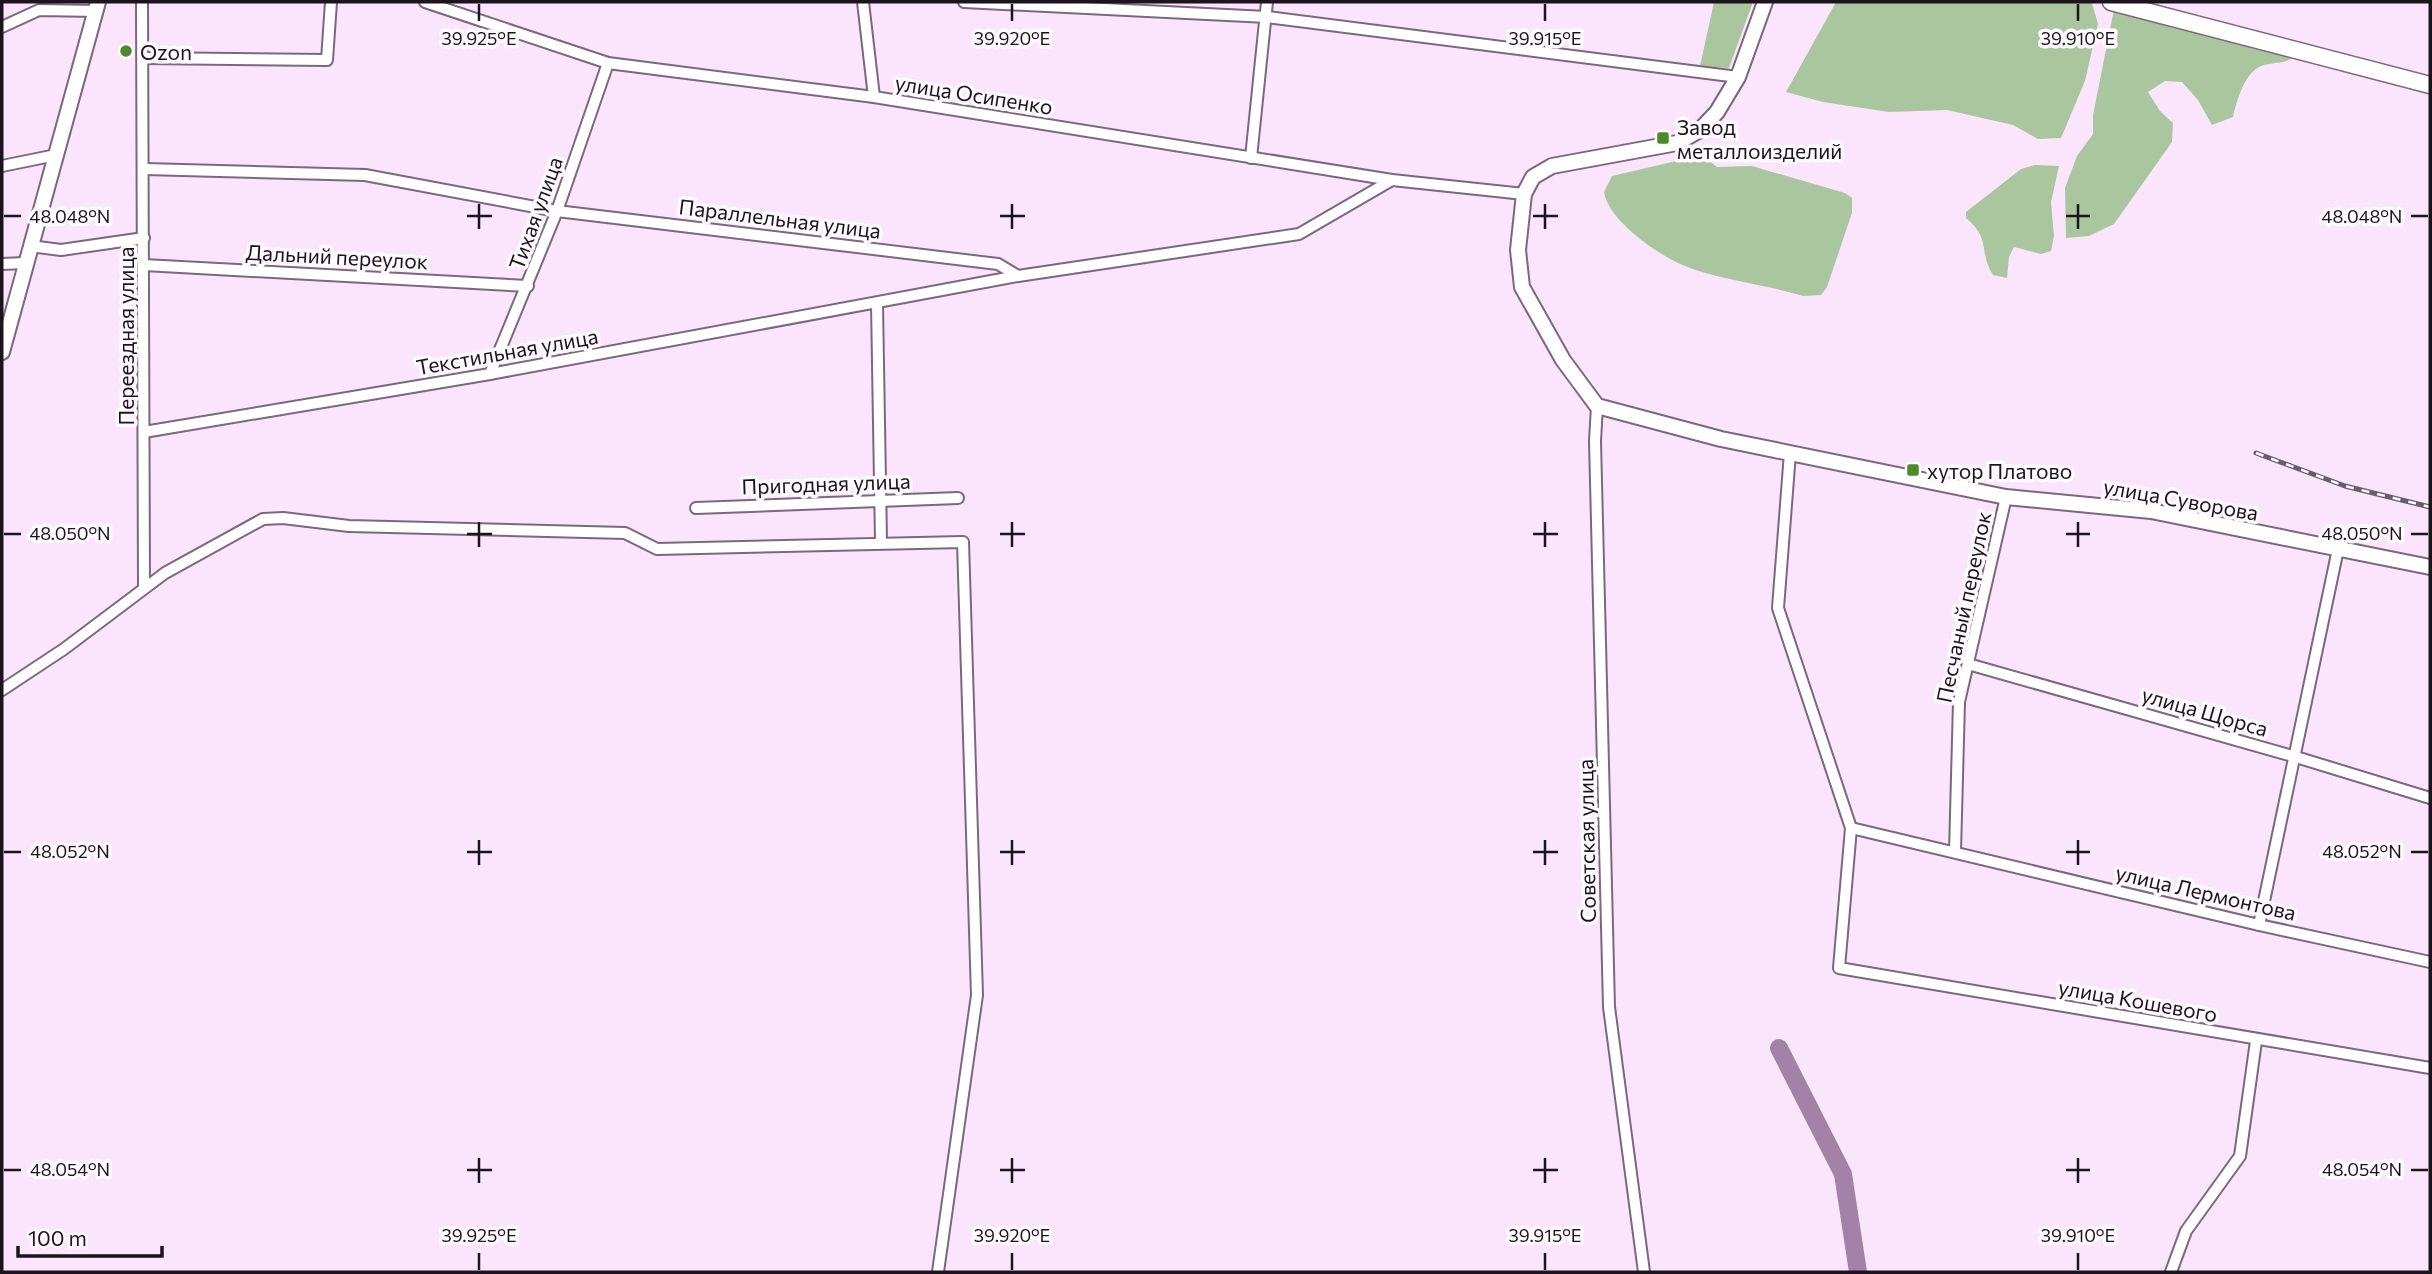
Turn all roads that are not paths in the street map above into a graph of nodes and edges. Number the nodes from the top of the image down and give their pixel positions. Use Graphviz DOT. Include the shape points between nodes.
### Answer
graph roads {
  1 [pos="142,2"];
  2 [pos="331,2"];
  3 [pos="425,2"];
  4 [pos="863,2"];
  5 [pos="964,2"];
  6 [pos="1267,2"];
  7 [pos="1765,2"];
  8 [pos="2111,2"];
  9 [pos="98,5"];
  10 [pos="1267,17"];
  11 [pos="2,27"];
  12 [pos="143,58"];
  13 [pos="608,64"];
  14 [pos="1738,78"];
  15 [pos="2430,85"];
  16 [pos="874,97"];
  17 [pos="56,155"];
  18 [pos="1251,158"];
  19 [pos="2,166"];
  20 [pos="145,169"];
  21 [pos="1392,180"];
  22 [pos="1524,194"];
  23 [pos="557,211"];
  24 [pos="144,237"];
  25 [pos="30,246"];
  26 [pos="25,263"];
  27 [pos="2,264"];
  28 [pos="144,265"];
  29 [pos="1018,276"];
  30 [pos="528,286"];
  31 [pos="877,303"];
  32 [pos="2,352"];
  33 [pos="490,374"];
  34 [pos="1597,406"];
  35 [pos="144,432"];
  36 [pos="1790,453"];
  37 [pos="2006,497"];
  38 [pos="958,498"];
  39 [pos="882,500"];
  40 [pos="696,508"];
  41 [pos="881,541"];
  42 [pos="2338,549"];
  43 [pos="2430,567"];
  44 [pos="144,587"];
  45 [pos="1968,664"];
  46 [pos="2,690"];
  47 [pos="2296,757"];
  48 [pos="2430,799"];
  49 [pos="1851,828"];
  50 [pos="1955,852"];
  51 [pos="2259,925"];
  52 [pos="2430,962"];
  53 [pos="2256,1041"];
  54 [pos="2430,1068"];
  55 [pos="938,1272"];
  56 [pos="1644,1272"];
  57 [pos="2171,1272"];
  1 -- 12 [label="street, Переездная улица"];
  2 -- 12 [label="street" via="327,60"];
  3 -- 13 [label="street, улица Осипенко"];
  4 -- 16 [label="street"];
  5 -- 10 [label="street"];
  6 -- 10 [label="street"];
  7 -- 14 [label="street"];
  8 -- 15 [label="main road"];
  9 -- 11 [label="street" via="39,10"];
  9 -- 17 [label="street"];
  10 -- 14 [label="street"];
  10 -- 18 [label="street"];
  12 -- 20 [label="street, Переездная улица"];
  13 -- 16 [label="street, улица Осипенко"];
  13 -- 23 [label="street, Тихая улица"];
  14 -- 22 [label="street" via="1717,112 1689,138 1552,166 1533,177"];
  16 -- 18 [label="street, улица Осипенко"];
  17 -- 19 [label="street"];
  17 -- 25 [label="street"];
  18 -- 21 [label="street, улица Осипенко"];
  20 -- 23 [label="street, Параллельная улица" via="365,175"];
  20 -- 24 [label="street, Переездная улица"];
  21 -- 22 [label="street, улица Осипенко"];
  21 -- 29 [label="street" via="1299,234"];
  22 -- 34 [label="street" via="1518,250 1522,287 1563,360"];
  23 -- 29 [label="street, Параллельная улица" via="998,264"];
  23 -- 30 [label="street, Тихая улица"];
  24 -- 25 [label="street" via="61,250"];
  24 -- 28 [label="street, Переездная улица"];
  25 -- 26 [label="street"];
  26 -- 27 [label="street"];
  26 -- 32 [label="street"];
  28 -- 30 [label="street, Дальний переулок"];
  28 -- 35 [label="street, Переездная улица"];
  29 -- 31 [label="street, Текстильная улица"];
  30 -- 33 [label="street, Тихая улица"];
  31 -- 33 [label="street, Текстильная улица"];
  31 -- 39 [label="street"];
  33 -- 35 [label="street, Текстильная улица"];
  34 -- 36 [label="street, улица Суворова" via="1662,426"];
  34 -- 56 [label="street, Советская улица" via="1609,1007"];
  35 -- 44 [label="street, Переездная улица"];
  36 -- 37 [label="street, улица Суворова"];
  36 -- 49 [label="street" via="1778,608"];
  37 -- 42 [label="street, улица Суворова" via="2151,511"];
  37 -- 45 [label="street, Песчаный переулок"];
  38 -- 39 [label="street, Пригодная улица"];
  39 -- 40 [label="street, Пригодная улица"];
  39 -- 41 [label="street"];
  41 -- 44 [label="street" via="657,549 625,533 349,526 273,518 254,523"];
  41 -- 55 [label="street" via="963,542 977,995"];
  42 -- 43 [label="street, улица Суворова"];
  42 -- 47 [label="street"];
  44 -- 46 [label="street"];
  45 -- 47 [label="street, улица Щорса"];
  45 -- 50 [label="street, Песчаный переулок" via="1959,702"];
  47 -- 48 [label="street, улица Щорса"];
  47 -- 51 [label="street"];
  49 -- 50 [label="street, улица Лермонтова"];
  49 -- 53 [label="street, улица Кошевого" via="1839,968"];
  50 -- 51 [label="street, улица Лермонтова"];
  51 -- 52 [label="street, улица Лермонтова"];
  53 -- 54 [label="street, улица Кошевого"];
  53 -- 57 [label="street" via="2240,1156 2186,1231"];
}
